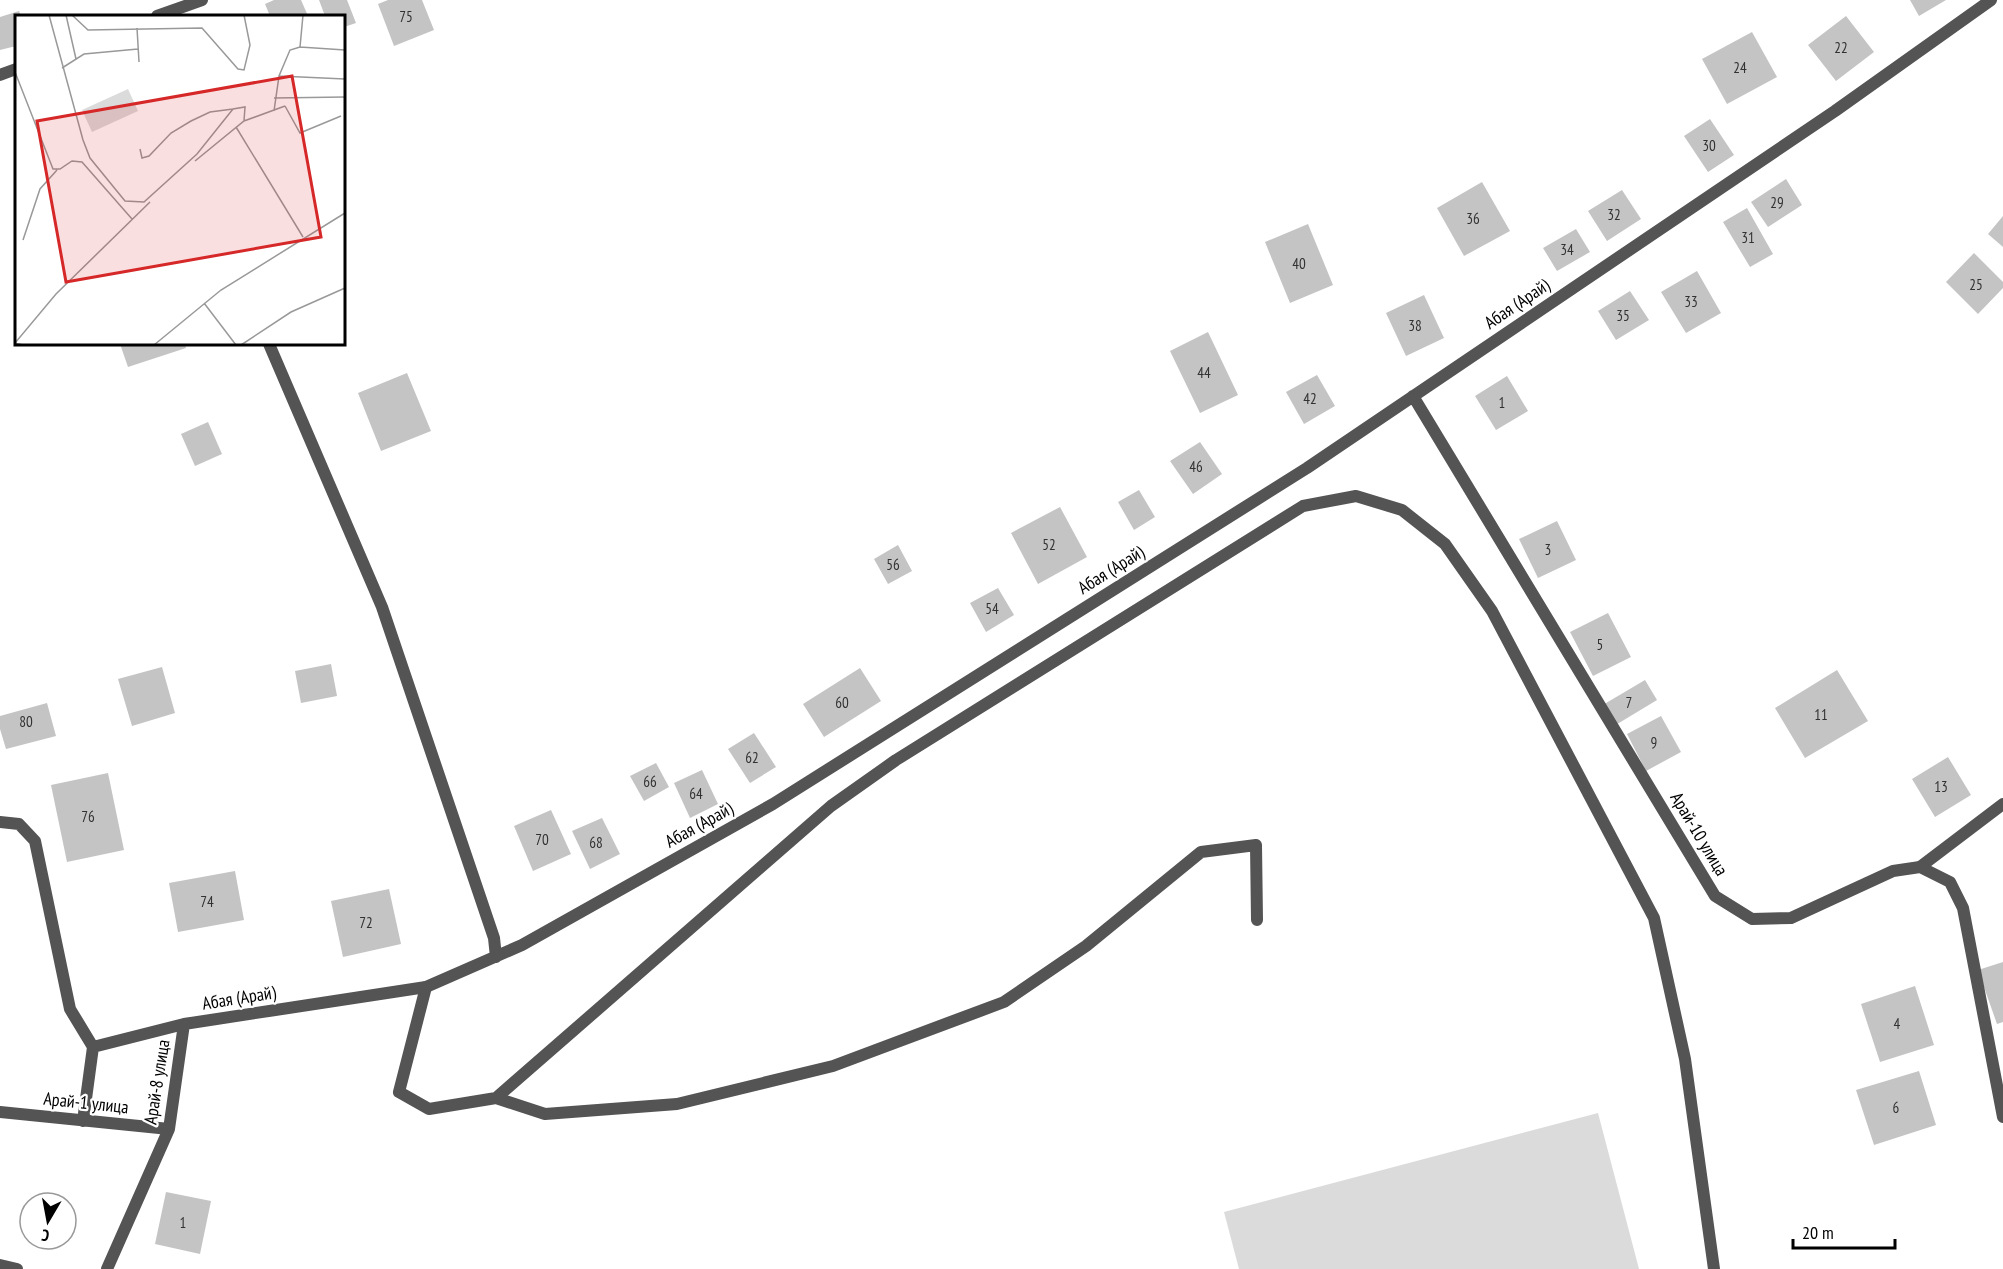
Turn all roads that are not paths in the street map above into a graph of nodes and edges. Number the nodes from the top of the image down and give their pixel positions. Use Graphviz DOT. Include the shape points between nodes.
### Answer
graph roads {
  1 [pos="202,0"];
  2 [pos="1991,0"];
  3 [pos="160,15"];
  4 [pos="15,69"];
  5 [pos="0,75"];
  6 [pos="269,345"];
  7 [pos="1413,396"];
  8 [pos="2003,804"];
  9 [pos="0,822"];
  10 [pos="1920,867"];
  11 [pos="1257,920"];
  12 [pos="496,957"];
  13 [pos="426,987"];
  14 [pos="184,1024"];
  15 [pos="93,1047"];
  16 [pos="496,1098"];
  17 [pos="0,1112"];
  18 [pos="2003,1116"];
  19 [pos="84,1121"];
  20 [pos="169,1130"];
  21 [pos="0,1265"];
  22 [pos="17,1269"];
  23 [pos="107,1269"];
  24 [pos="1714,1269"];
  1 -- 3 [label="street"];
  2 -- 7 [label="street, Абая (Арай)" via="1835,111"];
  4 -- 5 [label="street"];
  6 -- 12 [label="street" via="381,607 494,938"];
  7 -- 10 [label="street, Арай-10 улица" via="1715,896 1752,919 1791,918 1893,871"];
  7 -- 12 [label="street, Абая (Арай)" via="1297,474 773,804"];
  8 -- 10 [label="street"];
  9 -- 15 [label="street" via="19,824 35,841 70,1009"];
  10 -- 18 [label="street" via="1950,882 1963,908"];
  11 -- 16 [label="street" via="1256,845 1201,852 1086,946 1004,1002 833,1066 677,1104 545,1114"];
  12 -- 13 [label="street, Абая (Арай)"];
  13 -- 14 [label="street, Абая (Арай)"];
  13 -- 16 [label="street" via="399,1092 429,1110"];
  14 -- 15 [label="street, Арай-8 улица"];
  14 -- 20 [label="street, Арай-8 улица"];
  15 -- 19 [label="street"];
  16 -- 24 [label="street" via="831,806 896,760 1303,506 1356,496 1402,510 1445,544 1492,611 1654,918 1685,1059"];
  17 -- 19 [label="street, Арай-1 улица"];
  19 -- 20 [label="street, Арай-1 улица"];
  20 -- 23 [label="street, Арай-8 улица"];
  21 -- 22 [label="street"];
}
